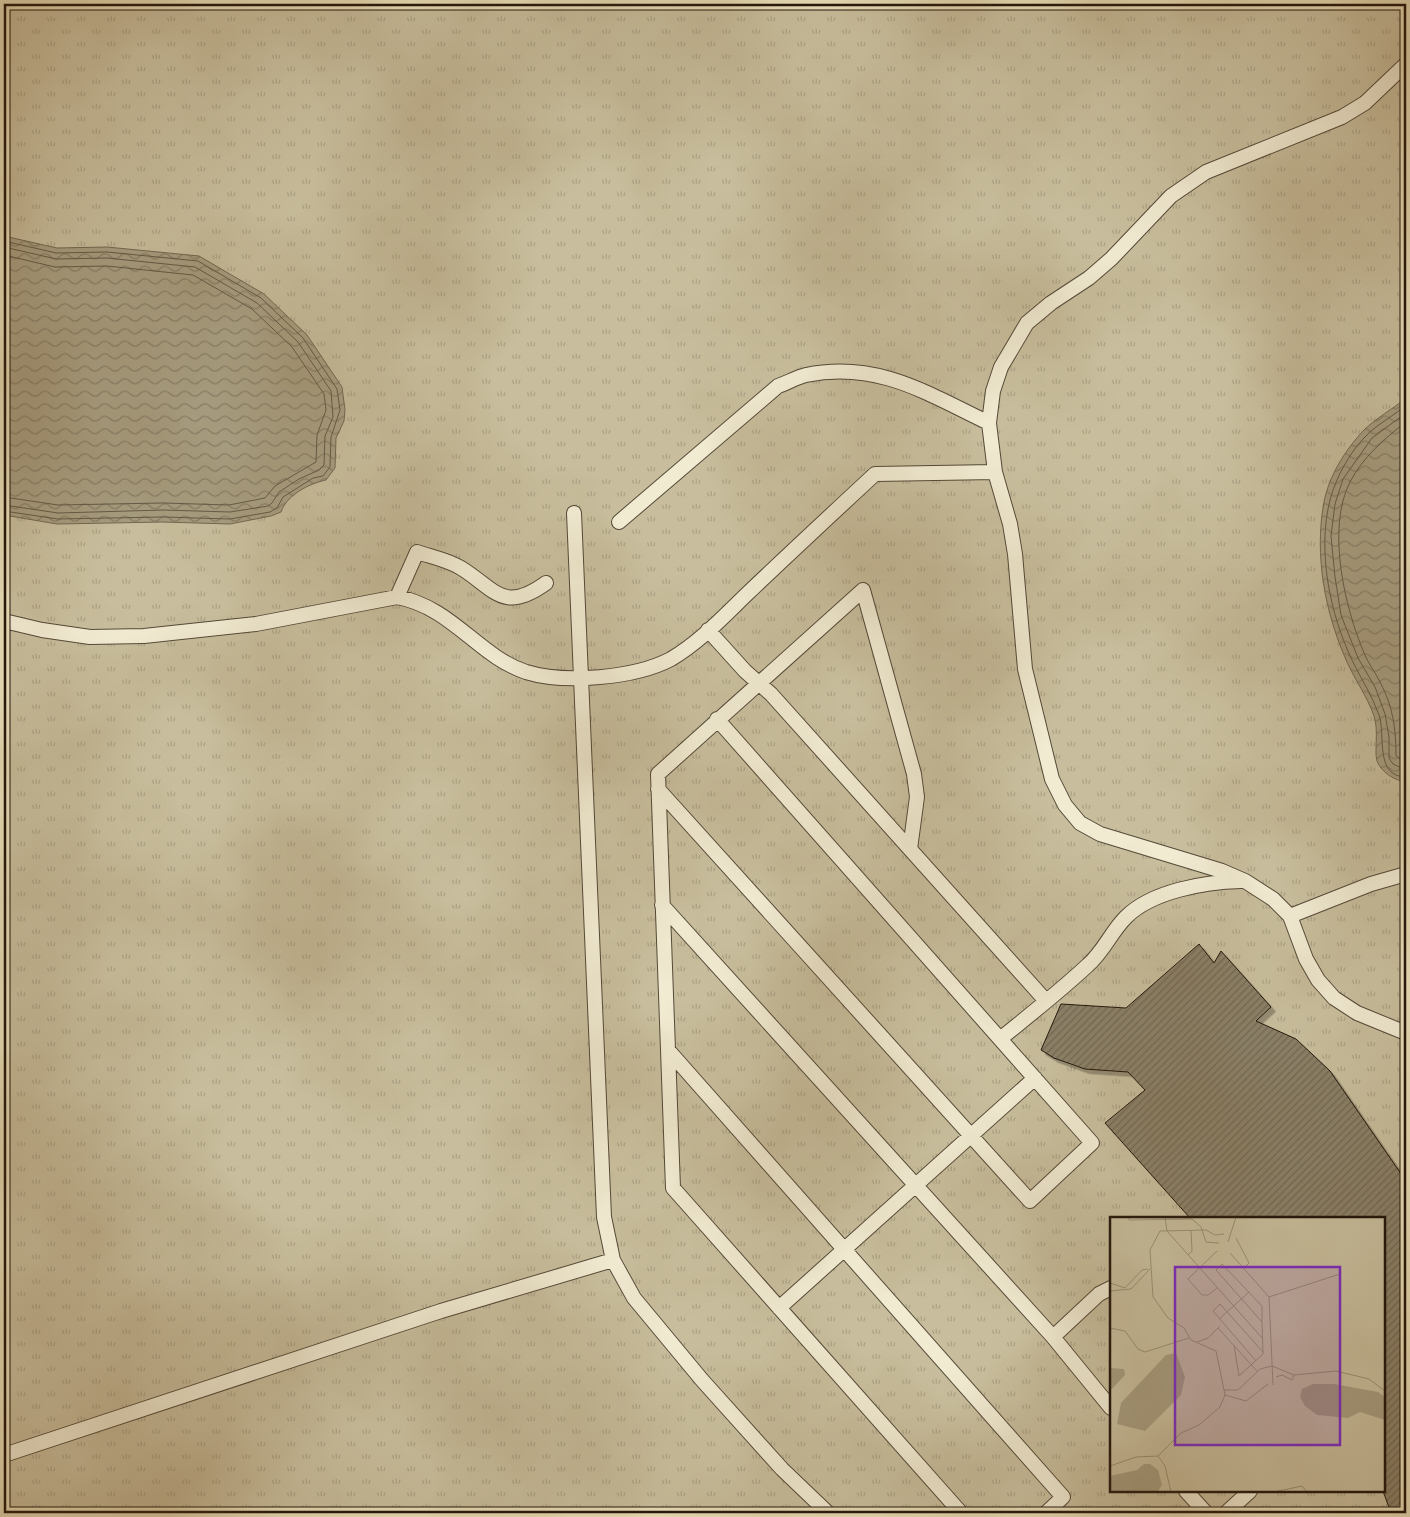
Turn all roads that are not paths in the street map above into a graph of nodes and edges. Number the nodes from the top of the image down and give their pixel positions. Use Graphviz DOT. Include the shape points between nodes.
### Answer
graph roads {
  1 [pos="1406,64"];
  2 [pos="990,423"];
  3 [pos="995,472"];
  4 [pos="574,513"];
  5 [pos="619,522"];
  6 [pos="546,583"];
  7 [pos="397,596"];
  8 [pos="4,621"];
  9 [pos="708,630"];
  10 [pos="581,677"];
  11 [pos="758,682"];
  12 [pos="717,719"];
  13 [pos="658,789"];
  14 [pos="910,849"];
  15 [pos="1406,874"];
  16 [pos="1245,881"];
  17 [pos="662,905"];
  18 [pos="1290,916"];
  19 [pos="1046,1001"];
  20 [pos="1406,1033"];
  21 [pos="1000,1039"];
  22 [pos="668,1050"];
  23 [pos="1035,1078"];
  24 [pos="971,1136"];
  25 [pos="916,1186"];
  26 [pos="846,1249"];
  27 [pos="613,1260"];
  28 [pos="1110,1288"];
  29 [pos="779,1308"];
  30 [pos="1052,1337"];
  31 [pos="1110,1407"];
  32 [pos="4,1455"];
  33 [pos="1187,1492"];
  34 [pos="1249,1492"];
  35 [pos="824,1512"];
  36 [pos="961,1513"];
  37 [pos="1046,1513"];
  38 [pos="1206,1513"];
  39 [pos="1226,1513"];
  1 -- 2 [label="lane" via="1365,103 1342,117 1206,172 1171,196 1111,259 1027,323 1001,367 993,391"];
  2 -- 3 [label="lane"];
  2 -- 5 [label="lane" via="896,379 870,373 806,375 778,386"];
  3 -- 9 [label="lane" via="875,474"];
  3 -- 16 [label="lane" via="1015,554 1025,670 1052,779 1065,805 1080,823 1100,834 1189,860"];
  4 -- 10 [label="lane"];
  6 -- 7 [label="lane" via="526,596 498,596 461,568 417,552"];
  7 -- 8 [label="lane" via="256,624 144,636 90,637"];
  7 -- 10 [label="lane" via="415,600 436,612 503,660 526,672"];
  9 -- 10 [label="lane" via="689,648 650,668 626,674"];
  9 -- 11 [label="lane"];
  10 -- 27 [label="lane" via="604,1217"];
  11 -- 12 [label="lane"];
  11 -- 14 [label="lane"];
  11 -- 14 [label="lane" via="863,590 914,774 917,796"];
  12 -- 13 [label="lane" via="666,764 658,774"];
  12 -- 21 [label="lane"];
  13 -- 17 [label="lane"];
  13 -- 24 [label="lane"];
  14 -- 19 [label="lane"];
  15 -- 18 [label="lane" via="1371,884"];
  16 -- 18 [label="lane" via="1273,899"];
  16 -- 19 [label="lane" via="1190,887 1143,905 1127,915 1089,965"];
  17 -- 22 [label="lane"];
  17 -- 25 [label="lane"];
  18 -- 20 [label="lane" via="1306,959 1334,998 1357,1013"];
  19 -- 21 [label="lane"];
  21 -- 23 [label="lane"];
  22 -- 26 [label="lane"];
  22 -- 29 [label="lane" via="673,1188"];
  23 -- 24 [label="lane"];
  23 -- 24 [label="lane" via="1092,1143 1030,1201"];
  24 -- 25 [label="lane"];
  25 -- 26 [label="lane"];
  25 -- 30 [label="lane"];
  26 -- 29 [label="lane"];
  26 -- 37 [label="lane" via="1063,1497"];
  27 -- 32 [label="lane" via="441,1311"];
  27 -- 35 [label="lane" via="634,1298 782,1469"];
  28 -- 30 [label="lane" via="1099,1294"];
  29 -- 36 [label="lane"];
  30 -- 31 [label="lane"];
  33 -- 38 [label="lane"];
  34 -- 39 [label="lane"];
}
